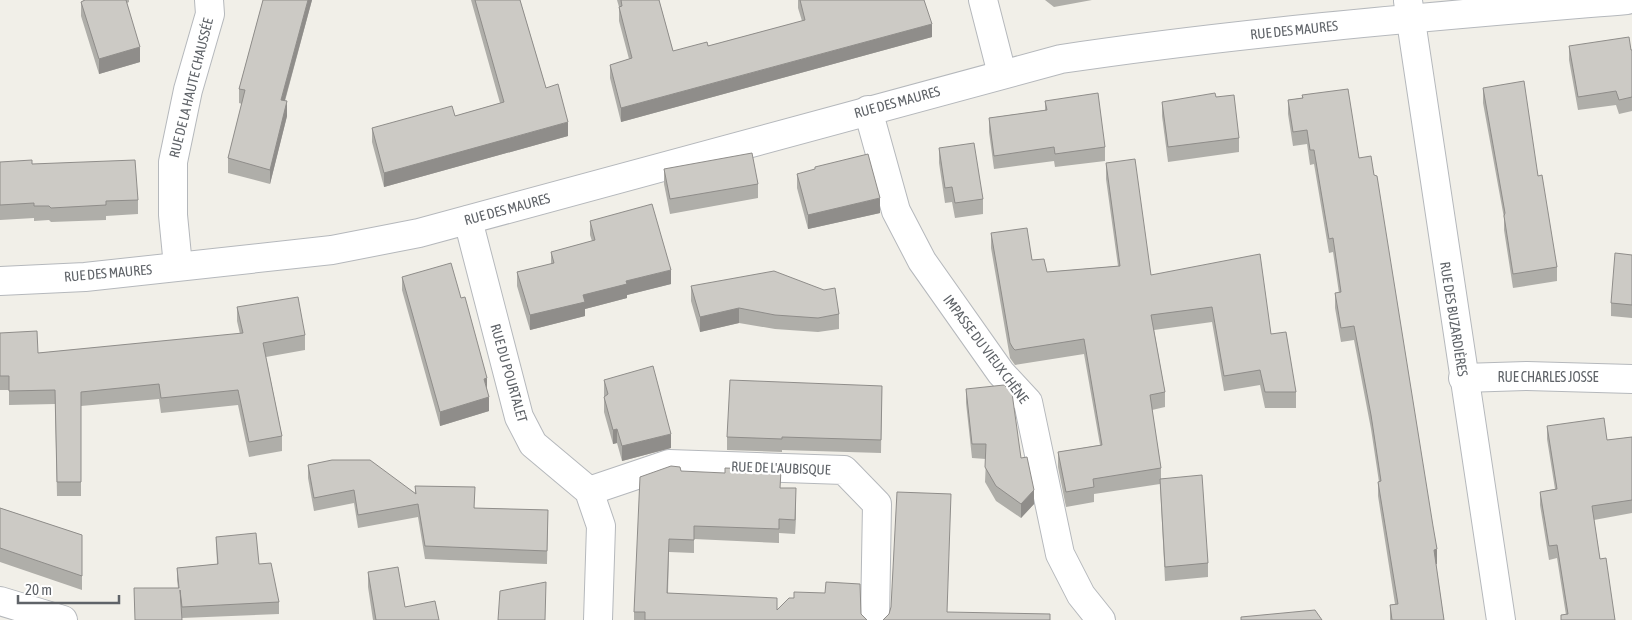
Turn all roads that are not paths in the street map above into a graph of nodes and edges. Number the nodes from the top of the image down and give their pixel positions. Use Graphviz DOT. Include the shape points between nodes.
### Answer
graph roads {
  1 [pos="210,0"];
  2 [pos="983,0"];
  3 [pos="1627,0"];
  4 [pos="1408,9"];
  5 [pos="1002,74"];
  6 [pos="868,110"];
  7 [pos="468,220"];
  8 [pos="178,266"];
  9 [pos="0,281"];
  10 [pos="1463,378"];
  11 [pos="1632,379"];
  12 [pos="589,491"];
  13 [pos="0,602"];
  14 [pos="63,620"];
  15 [pos="598,620"];
  16 [pos="875,620"];
  17 [pos="1100,620"];
  18 [pos="1502,620"];
  1 -- 8 [label="street, RUE DE LA HAUTE CHAUSSÉE" via="210,14 172,162"];
  2 -- 5 [label="street"];
  3 -- 4 [label="street, RUE DES MAURES"];
  4 -- 5 [label="street, RUE DES MAURES" via="1061,59"];
  4 -- 10 [label="street, RUE DES BUZARDIÈRES"];
  5 -- 6 [label="street, RUE DES MAURES"];
  6 -- 7 [label="street, RUE DES MAURES"];
  6 -- 17 [label="street, IMPASSE DU VIEUX CHÊNE" via="896,211 922,261 1001,372 1028,402 1060,554 1081,595"];
  7 -- 8 [label="street, RUE DES MAURES" via="332,250"];
  7 -- 12 [label="street, RUE DU POURTALET" via="519,417 533,444"];
  8 -- 9 [label="street, RUE DES MAURES" via="85,277"];
  10 -- 11 [label="street, RUE CHARLES JOSSE"];
  10 -- 18 [label="street, RUE DES BUZARDIÈRES"];
  12 -- 15 [label="street" via="600,526"];
  12 -- 16 [label="street, RUE DE L'AUBISQUE" via="669,464 844,470 877,504"];
  13 -- 14 [label="street"];
}
